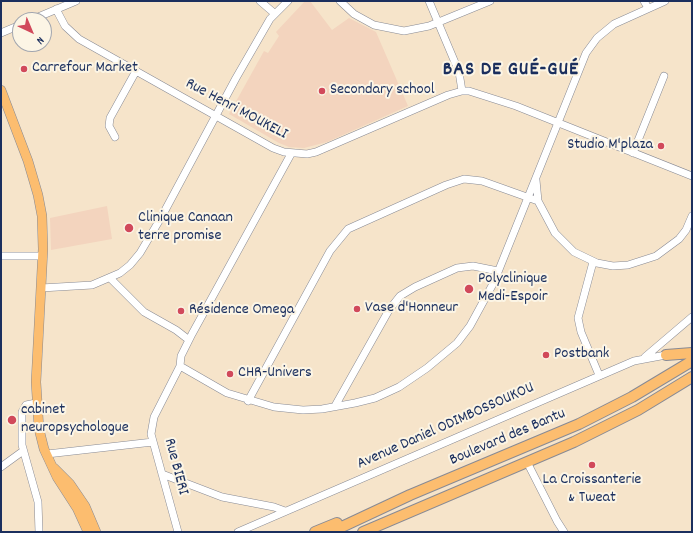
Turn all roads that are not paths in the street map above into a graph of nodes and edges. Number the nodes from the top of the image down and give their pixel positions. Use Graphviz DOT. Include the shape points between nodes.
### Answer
graph roads {
  1 [pos="76,1"];
  2 [pos="260,1"];
  3 [pos="288,1"];
  4 [pos="340,1"];
  5 [pos="429,1"];
  6 [pos="490,1"];
  7 [pos="644,1"];
  8 [pos="665,1"];
  9 [pos="648,8"];
  10 [pos="56,10"];
  11 [pos="51,12"];
  12 [pos="274,14"];
  13 [pos="438,23"];
  14 [pos="12,28"];
  15 [pos="1,33"];
  16 [pos="136,71"];
  17 [pos="664,76"];
  18 [pos="1,90"];
  19 [pos="462,91"];
  20 [pos="216,116"];
  21 [pos="557,123"];
  22 [pos="114,137"];
  23 [pos="633,153"];
  24 [pos="291,154"];
  25 [pos="692,176"];
  26 [pos="536,178"];
  27 [pos="526,197"];
  28 [pos="538,201"];
  29 [pos="692,216"];
  30 [pos="1,256"];
  31 [pos="43,256"];
  32 [pos="593,262"];
  33 [pos="498,271"];
  34 [pos="110,278"];
  35 [pos="41,288"];
  36 [pos="692,317"];
  37 [pos="189,340"];
  38 [pos="692,353"];
  39 [pos="666,355"];
  40 [pos="645,357"];
  41 [pos="692,361"];
  42 [pos="180,366"];
  43 [pos="672,374"];
  44 [pos="599,375"];
  45 [pos="692,377"];
  46 [pos="248,401"];
  47 [pos="36,403"];
  48 [pos="335,406"];
  49 [pos="153,442"];
  50 [pos="23,451"];
  51 [pos="47,454"];
  52 [pos="527,462"];
  53 [pos="1,467"];
  54 [pos="53,468"];
  55 [pos="162,474"];
  56 [pos="410,495"];
  57 [pos="416,509"];
  58 [pos="285,512"];
  59 [pos="40,532"];
  60 [pos="88,532"];
  61 [pos="96,532"];
  62 [pos="178,532"];
  63 [pos="238,532"];
  64 [pos="315,532"];
  65 [pos="331,532"];
  66 [pos="363,532"];
  67 [pos="376,532"];
  68 [pos="564,532"];
  1 -- 10 [label="street"];
  2 -- 12 [label="street"];
  3 -- 12 [label="street"];
  4 -- 13 [label="street" via="358,16 374,25 387,28 414,30"];
  5 -- 13 [label="street"];
  6 -- 13 [label="street"];
  7 -- 9 [label="street"];
  8 -- 9 [label="street"];
  9 -- 21 [label="street" via="614,24 594,42 583,59"];
  10 -- 11 [label="street"];
  10 -- 16 [label="street, Rue Henri MOUKELI" via="74,36"];
  12 -- 20 [label="street"];
  13 -- 19 [label="street" via="459,72"];
  14 -- 15 [label="street"];
  16 -- 20 [label="street, Rue Henri MOUKELI"];
  16 -- 22 [label="street" via="110,118 109,126"];
  17 -- 23 [label="street"];
  18 -- 31 [label="main road" via="38,195 43,224"];
  19 -- 21 [label="street, Rue Henri MOUKELI" via="482,95"];
  19 -- 24 [label="street, Rue Henri MOUKELI" via="442,97 323,149 307,154"];
  20 -- 24 [label="street, Rue Henri MOUKELI" via="273,148"];
  20 -- 34 [label="street" via="140,253 130,265"];
  21 -- 23 [label="street, Rue Henri MOUKELI"];
  21 -- 26 [label="street"];
  23 -- 25 [label="street, Rue Henri MOUKELI"];
  24 -- 37 [label="street, Rue BIERI"];
  26 -- 27 [label="street"];
  26 -- 28 [label="street"];
  27 -- 28 [label="street"];
  27 -- 33 [label="street"];
  27 -- 46 [label="street" via="482,181 464,179 348,229 327,256"];
  28 -- 32 [label="street" via="559,238 574,252"];
  29 -- 32 [label="street" via="686,230 678,239 656,256 628,265 612,266"];
  30 -- 31 [label="street"];
  31 -- 35 [label="main road"];
  32 -- 44 [label="street" via="578,318 581,332"];
  33 -- 48 [label="street" via="470,326 443,356 418,376 387,393 364,401"];
  33 -- 48 [label="street" via="473,266 457,268 400,296 389,310"];
  34 -- 35 [label="street" via="92,285"];
  34 -- 37 [label="street" via="144,312"];
  35 -- 47 [label="main road"];
  36 -- 40 [label="street"];
  37 -- 42 [label="street, Rue BIERI" via="181,356"];
  38 -- 39 [label="highway"];
  39 -- 40 [label="street, Avenue Daniel ODIMBOSSOUKOU"];
  39 -- 43 [label="highway" via="675,360"];
  40 -- 44 [label="street, Avenue Daniel ODIMBOSSOUKOU"];
  41 -- 43 [label="highway, Boulevard des Bantu"];
  42 -- 46 [label="street" via="217,388"];
  42 -- 49 [label="street, Rue BIERI" via="154,417 151,427"];
  43 -- 56 [label="highway, Boulevard des Bantu" via="567,430"];
  44 -- 58 [label="street, Avenue Daniel ODIMBOSSOUKOU"];
  45 -- 52 [label="highway, Boulevard des Bantu" via="638,410"];
  46 -- 48 [label="street" via="295,409"];
  47 -- 50 [label="street" via="26,405 22,412"];
  47 -- 51 [label="main road" via="39,429"];
  49 -- 51 [label="street"];
  49 -- 55 [label="street, Rue BIERI"];
  50 -- 53 [label="street"];
  50 -- 59 [label="street" via="38,502"];
  51 -- 54 [label="main road"];
  52 -- 57 [label="highway, Boulevard des Bantu"];
  52 -- 68 [label="street"];
  54 -- 60 [label="main road"];
  54 -- 61 [label="main road" via="62,474 76,492"];
  55 -- 58 [label="street" via="222,497 274,507"];
  55 -- 62 [label="street, Rue BIERI"];
  56 -- 64 [label="highway" via="388,501"];
  56 -- 65 [label="highway, Boulevard des Bantu"];
  57 -- 66 [label="highway, Boulevard des Bantu"];
  57 -- 67 [label="highway"];
  58 -- 63 [label="street, Avenue Daniel ODIMBOSSOUKOU"];
}
